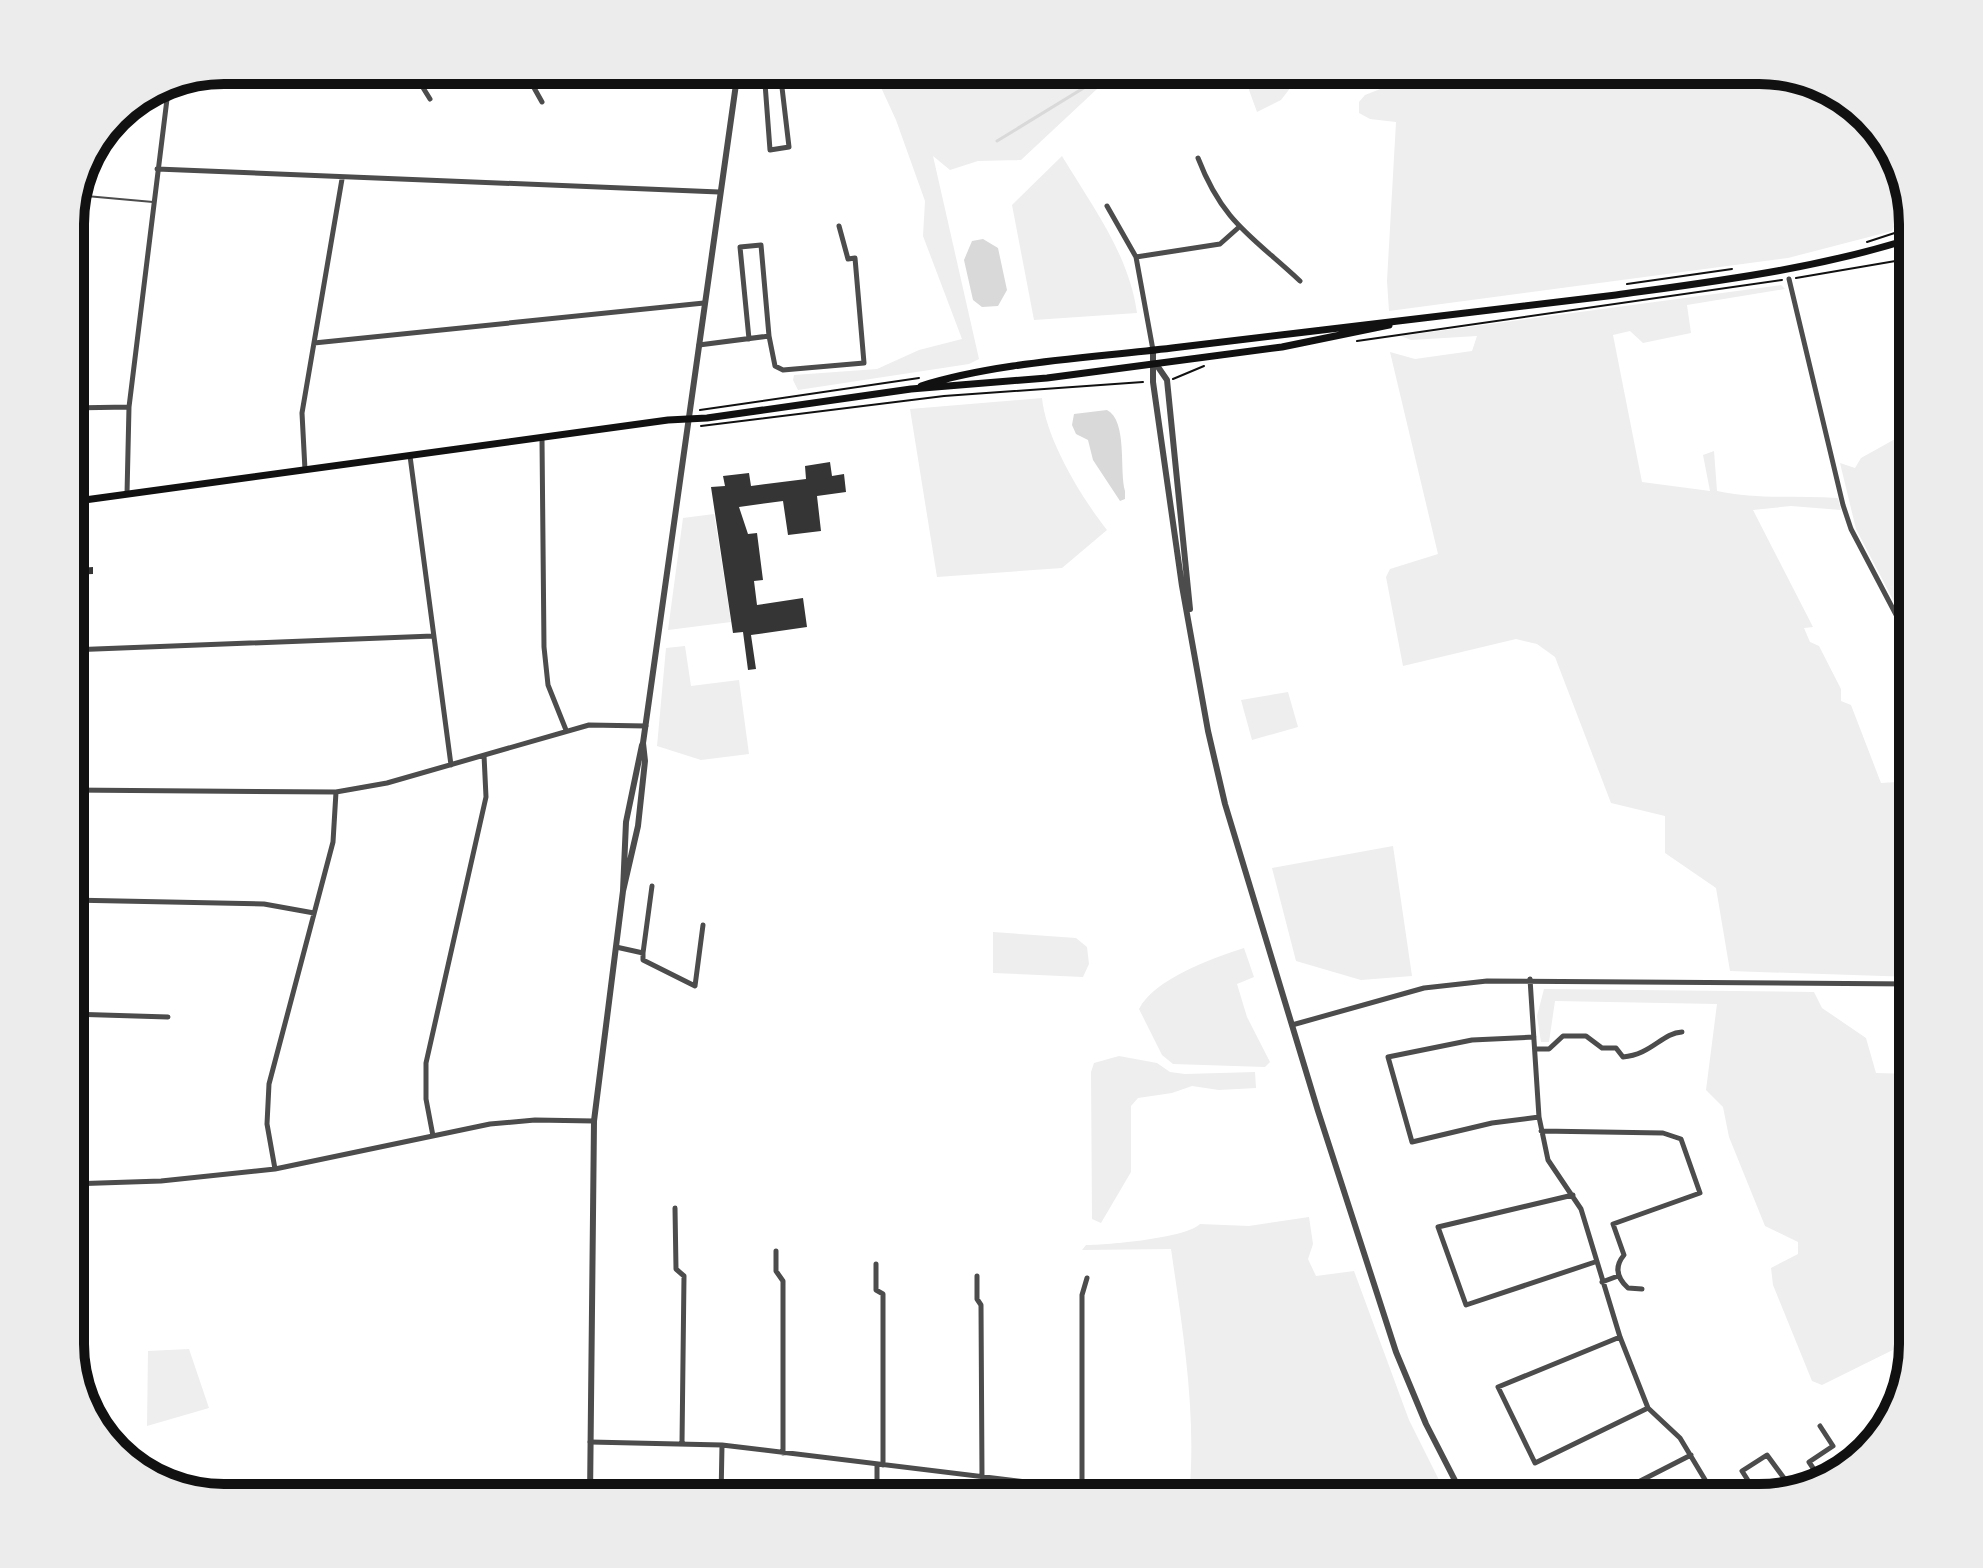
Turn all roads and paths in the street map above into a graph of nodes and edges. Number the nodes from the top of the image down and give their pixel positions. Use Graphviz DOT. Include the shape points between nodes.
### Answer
graph roads {
  1 [pos="421,84"];
  2 [pos="532,84"];
  3 [pos="736,84"];
  4 [pos="765,84"];
  5 [pos="782,84"];
  6 [pos="167,97"];
  7 [pos="430,99"];
  8 [pos="542,102"];
  9 [pos="1198,158"];
  10 [pos="157,169"];
  11 [pos="342,179"];
  12 [pos="719,192"];
  13 [pos="87,196"];
  14 [pos="153,202"];
  15 [pos="1107,206"];
  16 [pos="839,226"];
  17 [pos="1238,228"];
  18 [pos="1899,231"];
  19 [pos="1899,242"];
  20 [pos="1863,243"];
  21 [pos="1136,257"];
  22 [pos="1899,260"];
  23 [pos="1789,279"];
  24 [pos="1300,281"];
  25 [pos="704,303"];
  26 [pos="1389,325"];
  27 [pos="769,336"];
  28 [pos="749,339"];
  29 [pos="314,343"];
  30 [pos="698,345"];
  31 [pos="1153,350"];
  32 [pos="1155,364"];
  33 [pos="911,389"];
  34 [pos="129,407"];
  35 [pos="84,408"];
  36 [pos="688,419"];
  37 [pos="542,439"];
  38 [pos="410,456"];
  39 [pos="305,470"];
  40 [pos="127,494"];
  41 [pos="84,500"];
  42 [pos="1899,620"];
  43 [pos="1192,632"];
  44 [pos="433,636"];
  45 [pos="84,649"];
  46 [pos="646,726"];
  47 [pos="566,730"];
  48 [pos="643,743"];
  49 [pos="484,755"];
  50 [pos="452,765"];
  51 [pos="84,790"];
  52 [pos="336,792"];
  53 [pos="652,886"];
  54 [pos="623,891"];
  55 [pos="84,900"];
  56 [pos="314,913"];
  57 [pos="703,925"];
  58 [pos="615,947"];
  59 [pos="643,953"];
  60 [pos="1530,979"];
  61 [pos="1899,984"];
  62 [pos="84,1014"];
  63 [pos="168,1017"];
  64 [pos="1291,1025"];
  65 [pos="1682,1032"];
  66 [pos="1534,1037"];
  67 [pos="1535,1049"];
  68 [pos="1539,1117"];
  69 [pos="594,1121"];
  70 [pos="1541,1131"];
  71 [pos="433,1136"];
  72 [pos="275,1169"];
  73 [pos="84,1184"];
  74 [pos="1573,1195"];
  75 [pos="675,1208"];
  76 [pos="776,1251"];
  77 [pos="1595,1262"];
  78 [pos="876,1264"];
  79 [pos="977,1276"];
  80 [pos="1618,1276"];
  81 [pos="1087,1278"];
  82 [pos="1602,1282"];
  83 [pos="1642,1289"];
  84 [pos="1620,1337"];
  85 [pos="1648,1408"];
  86 [pos="1820,1426"];
  87 [pos="590,1442"];
  88 [pos="682,1443"];
  89 [pos="722,1445"];
  90 [pos="783,1453"];
  91 [pos="1691,1455"];
  92 [pos="880,1465"];
  93 [pos="1815,1472"];
  94 [pos="982,1477"];
  95 [pos="1786,1481"];
  96 [pos="1033,1483"];
  97 [pos="590,1484"];
  98 [pos="721,1484"];
  99 [pos="878,1484"];
  100 [pos="1041,1484"];
  101 [pos="1082,1484"];
  102 [pos="1457,1484"];
  103 [pos="1634,1484"];
  104 [pos="1708,1484"];
  105 [pos="1750,1484"];
  1 -- 7 [label="street"];
  2 -- 8 [label="street"];
  3 -- 12 [label="street"];
  4 -- 5 [label="street" via="770,150 789,147"];
  6 -- 10 [label="street"];
  9 -- 17 [label="street"];
  10 -- 11 [label="street"];
  10 -- 14 [label="street"];
  11 -- 12 [label="street"];
  11 -- 29 [label="street"];
  12 -- 25 [label="street"];
  13 -- 14 [label="lane"];
  14 -- 34 [label="street"];
  15 -- 21 [label="street"];
  16 -- 27 [label="street" via="848,259 855,258 864,363 783,370 775,366"];
  17 -- 21 [label="street" via="1220,244"];
  17 -- 24 [label="street"];
  18 -- 20 [label="path"];
  19 -- 26 [label="main road" via="1764,275"];
  21 -- 31 [label="street"];
  22 -- 23 [label="path"];
  23 -- 42 [label="street" via="1843,505"];
  25 -- 29 [label="street"];
  25 -- 30 [label="street"];
  26 -- 31 [label="main road"];
  26 -- 32 [label="main road" via="1282,347"];
  27 -- 28 [label="street"];
  27 -- 28 [label="street" via="761,245 740,247"];
  28 -- 30 [label="street"];
  29 -- 39 [label="street" via="300,435"];
  30 -- 36 [label="street"];
  31 -- 32 [label="street"];
  31 -- 33 [label="main road" via="940,380"];
  32 -- 33 [label="main road"];
  32 -- 43 [label="street" via="1153,382"];
  32 -- 43 [label="street" via="1167,380"];
  33 -- 36 [label="main road"];
  34 -- 35 [label="street"];
  34 -- 40 [label="street"];
  36 -- 37 [label="main road"];
  36 -- 46 [label="street"];
  37 -- 38 [label="main road"];
  37 -- 47 [label="street" via="544,647 548,685"];
  38 -- 39 [label="main road"];
  38 -- 44 [label="street"];
  39 -- 40 [label="main road"];
  40 -- 41 [label="main road"];
  43 -- 64 [label="street" via="1225,804"];
  44 -- 45 [label="street"];
  44 -- 50 [label="street"];
  46 -- 47 [label="street" via="607,723"];
  46 -- 48 [label="street"];
  47 -- 49 [label="street"];
  48 -- 54 [label="street" via="626,822"];
  48 -- 54 [label="street" via="638,826"];
  49 -- 50 [label="street"];
  49 -- 71 [label="street" via="486,797 426,1063"];
  50 -- 52 [label="street"];
  51 -- 52 [label="street"];
  52 -- 56 [label="street" via="333,842"];
  53 -- 59 [label="street"];
  54 -- 58 [label="street"];
  55 -- 56 [label="street" via="264,904"];
  56 -- 72 [label="street" via="269,1084 267,1124"];
  57 -- 59 [label="street" via="695,986 643,960"];
  58 -- 59 [label="street"];
  58 -- 69 [label="street"];
  60 -- 61 [label="street"];
  60 -- 64 [label="street" via="1424,988"];
  60 -- 66 [label="street"];
  62 -- 63 [label="street"];
  64 -- 102 [label="street" via="1396,1352"];
  65 -- 67 [label="street" via="1673,1032 1639,1056 1623,1057 1616,1048 1602,1048 1586,1036 1563,1036 1549,1049"];
  66 -- 67 [label="street"];
  66 -- 68 [label="street" via="1459,1042 1388,1057 1412,1142"];
  67 -- 68 [label="street"];
  68 -- 70 [label="street"];
  69 -- 71 [label="street" via="513,1121"];
  69 -- 87 [label="street"];
  70 -- 74 [label="street" via="1548,1160"];
  70 -- 80 [label="street" via="1663,1133 1681,1139 1700,1193 1613,1224 1624,1255"];
  71 -- 72 [label="street"];
  72 -- 73 [label="street"];
  74 -- 77 [label="street"];
  74 -- 77 [label="street" via="1438,1227 1466,1305"];
  75 -- 88 [label="street" via="676,1269 684,1276"];
  76 -- 90 [label="street" via="776,1271 783,1281"];
  77 -- 82 [label="street"];
  78 -- 92 [label="street" via="876,1290 883,1294"];
  79 -- 94 [label="street"];
  80 -- 82 [label="street"];
  80 -- 83 [label="street" via="1628,1288"];
  81 -- 101 [label="street" via="1082,1295"];
  82 -- 84 [label="street"];
  84 -- 85 [label="street"];
  84 -- 85 [label="street" via="1498,1387 1535,1463"];
  85 -- 91 [label="street"];
  86 -- 93 [label="street" via="1833,1446 1809,1462"];
  87 -- 88 [label="street"];
  87 -- 97 [label="street"];
  88 -- 89 [label="street"];
  89 -- 90 [label="street"];
  89 -- 98 [label="street"];
  90 -- 92 [label="street"];
  91 -- 103 [label="street"];
  91 -- 104 [label="street"];
  92 -- 94 [label="street"];
  92 -- 99 [label="street"];
  94 -- 96 [label="street"];
  95 -- 105 [label="street" via="1767,1455 1742,1471"];
  96 -- 100 [label="street"];
}
